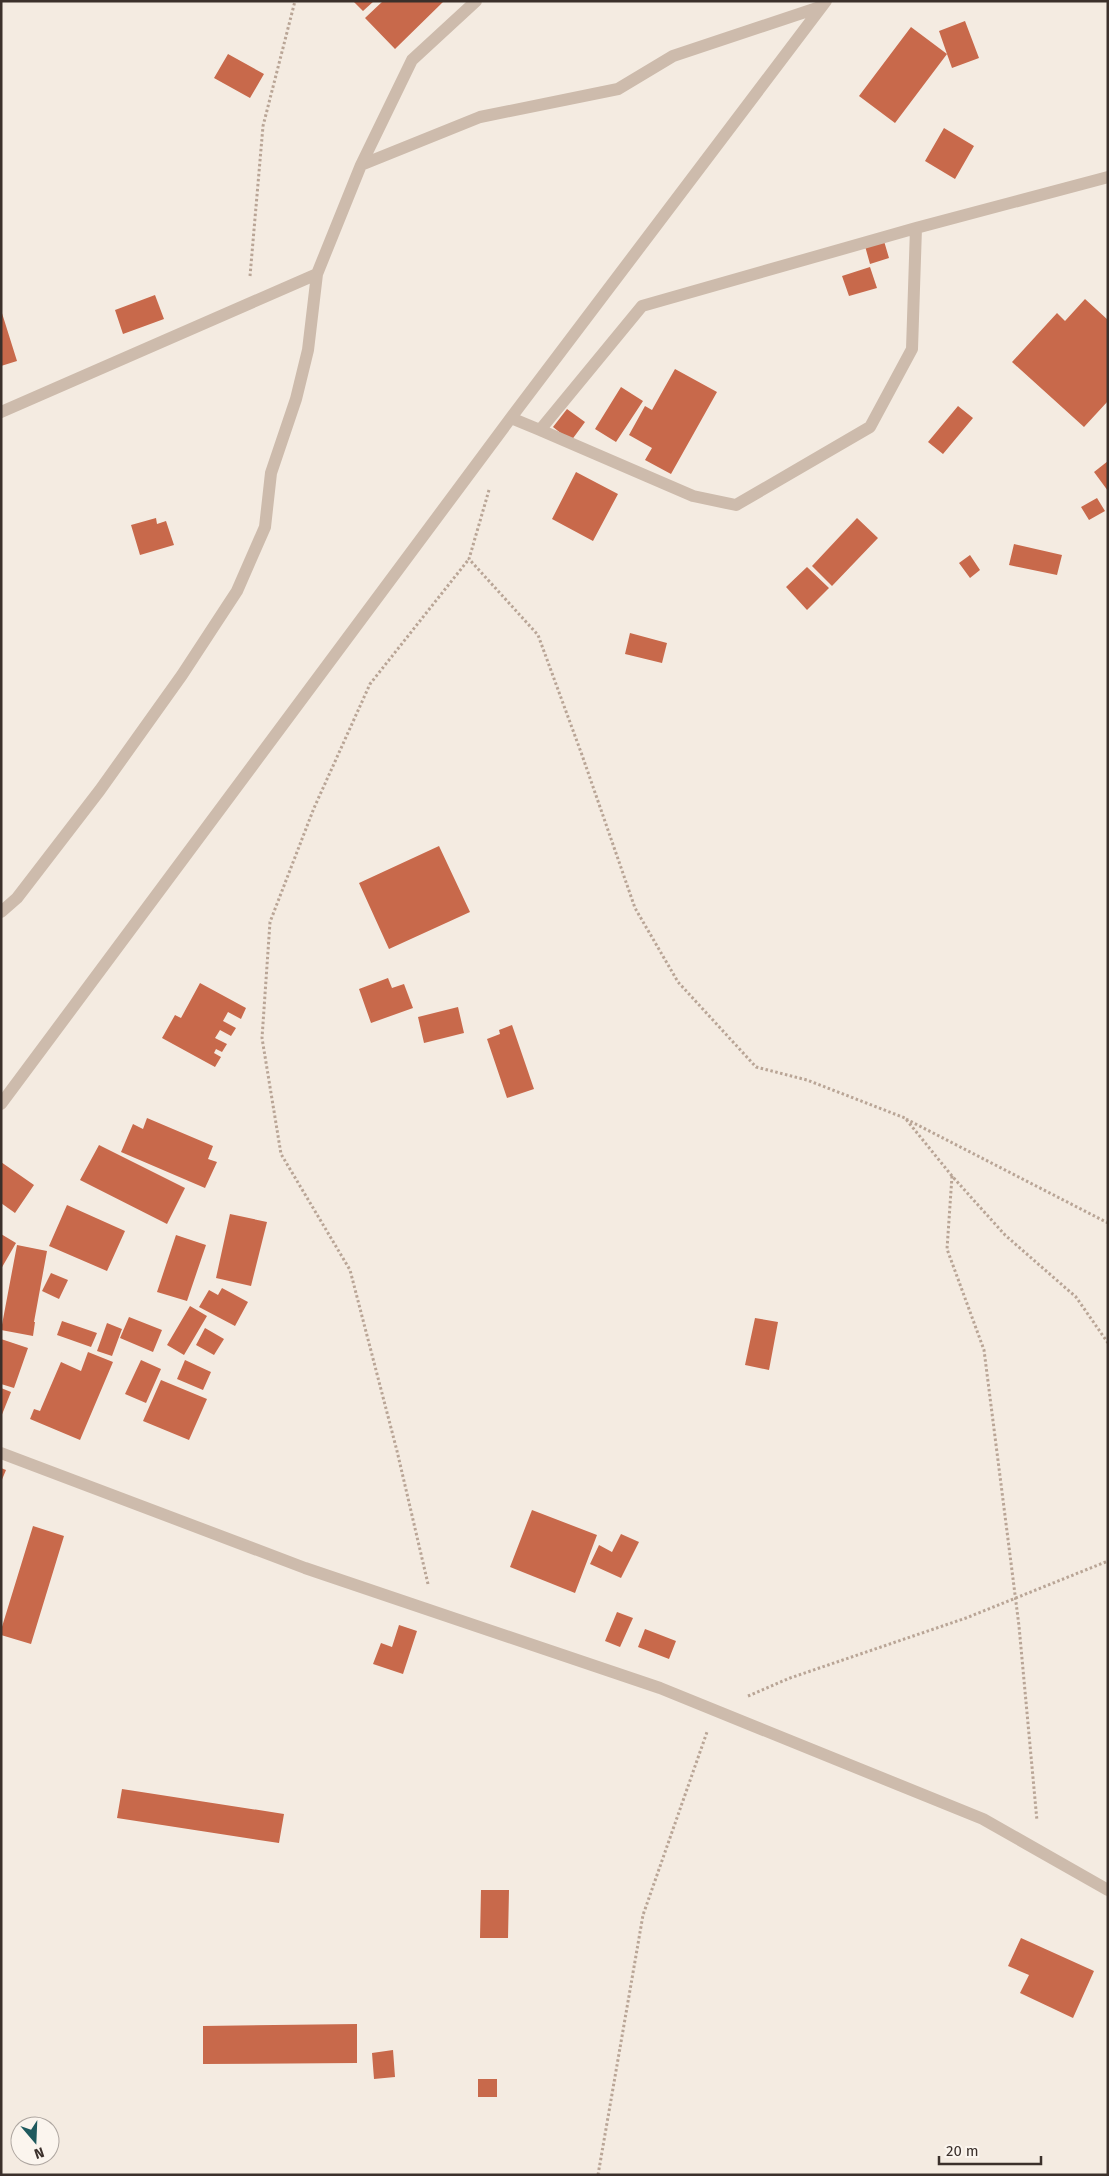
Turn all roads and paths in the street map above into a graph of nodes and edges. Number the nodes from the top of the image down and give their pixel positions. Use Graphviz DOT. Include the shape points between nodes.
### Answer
graph roads {
  1 [pos="295,1"];
  2 [pos="476,1"];
  3 [pos="823,4"];
  4 [pos="361,165"];
  5 [pos="1108,177"];
  6 [pos="916,228"];
  7 [pos="316,274"];
  8 [pos="248,304"];
  9 [pos="1,412"];
  10 [pos="511,418"];
  11 [pos="540,430"];
  12 [pos="491,484"];
  13 [pos="469,559"];
  14 [pos="1,912"];
  15 [pos="1,1104"];
  16 [pos="905,1118"];
  17 [pos="952,1176"];
  18 [pos="1108,1223"];
  19 [pos="1108,1343"];
  20 [pos="1,1453"];
  21 [pos="1108,1561"];
  22 [pos="1016,1598"];
  23 [pos="434,1612"];
  24 [pos="714,1710"];
  25 [pos="1039,1851"];
  26 [pos="1108,1890"];
  27 [pos="598,2175"];
  1 -- 8 [label="path" via="263,126"];
  2 -- 4 [label="street" via="412,60"];
  3 -- 4 [label="street" via="673,56 618,89 480,117"];
  3 -- 10 [label="street"];
  4 -- 7 [label="street"];
  5 -- 6 [label="street"];
  6 -- 11 [label="street" via="642,306"];
  6 -- 11 [label="street" via="912,349 870,427 736,505 693,496"];
  7 -- 8 [label="street"];
  7 -- 14 [label="street" via="308,350 296,399 271,473 265,527 236,591 182,675 100,790 17,898"];
  8 -- 9 [label="street"];
  10 -- 11 [label="street"];
  10 -- 15 [label="street"];
  12 -- 13 [label="path"];
  13 -- 16 [label="path" via="538,635 635,908 678,982 756,1067 807,1080"];
  13 -- 23 [label="path" via="370,684 314,808 270,922 262,1038 280,1154 350,1270"];
  16 -- 17 [label="path"];
  16 -- 18 [label="path"];
  17 -- 19 [label="path" via="1005,1235 1076,1297"];
  17 -- 22 [label="path" via="947,1249 984,1350"];
  20 -- 23 [label="street" via="305,1568"];
  21 -- 22 [label="path"];
  22 -- 24 [label="path" via="790,1678"];
  22 -- 25 [label="path"];
  23 -- 24 [label="street" via="660,1688"];
  24 -- 25 [label="street" via="983,1819"];
  24 -- 27 [label="path" via="643,1915"];
  25 -- 26 [label="street"];
}
